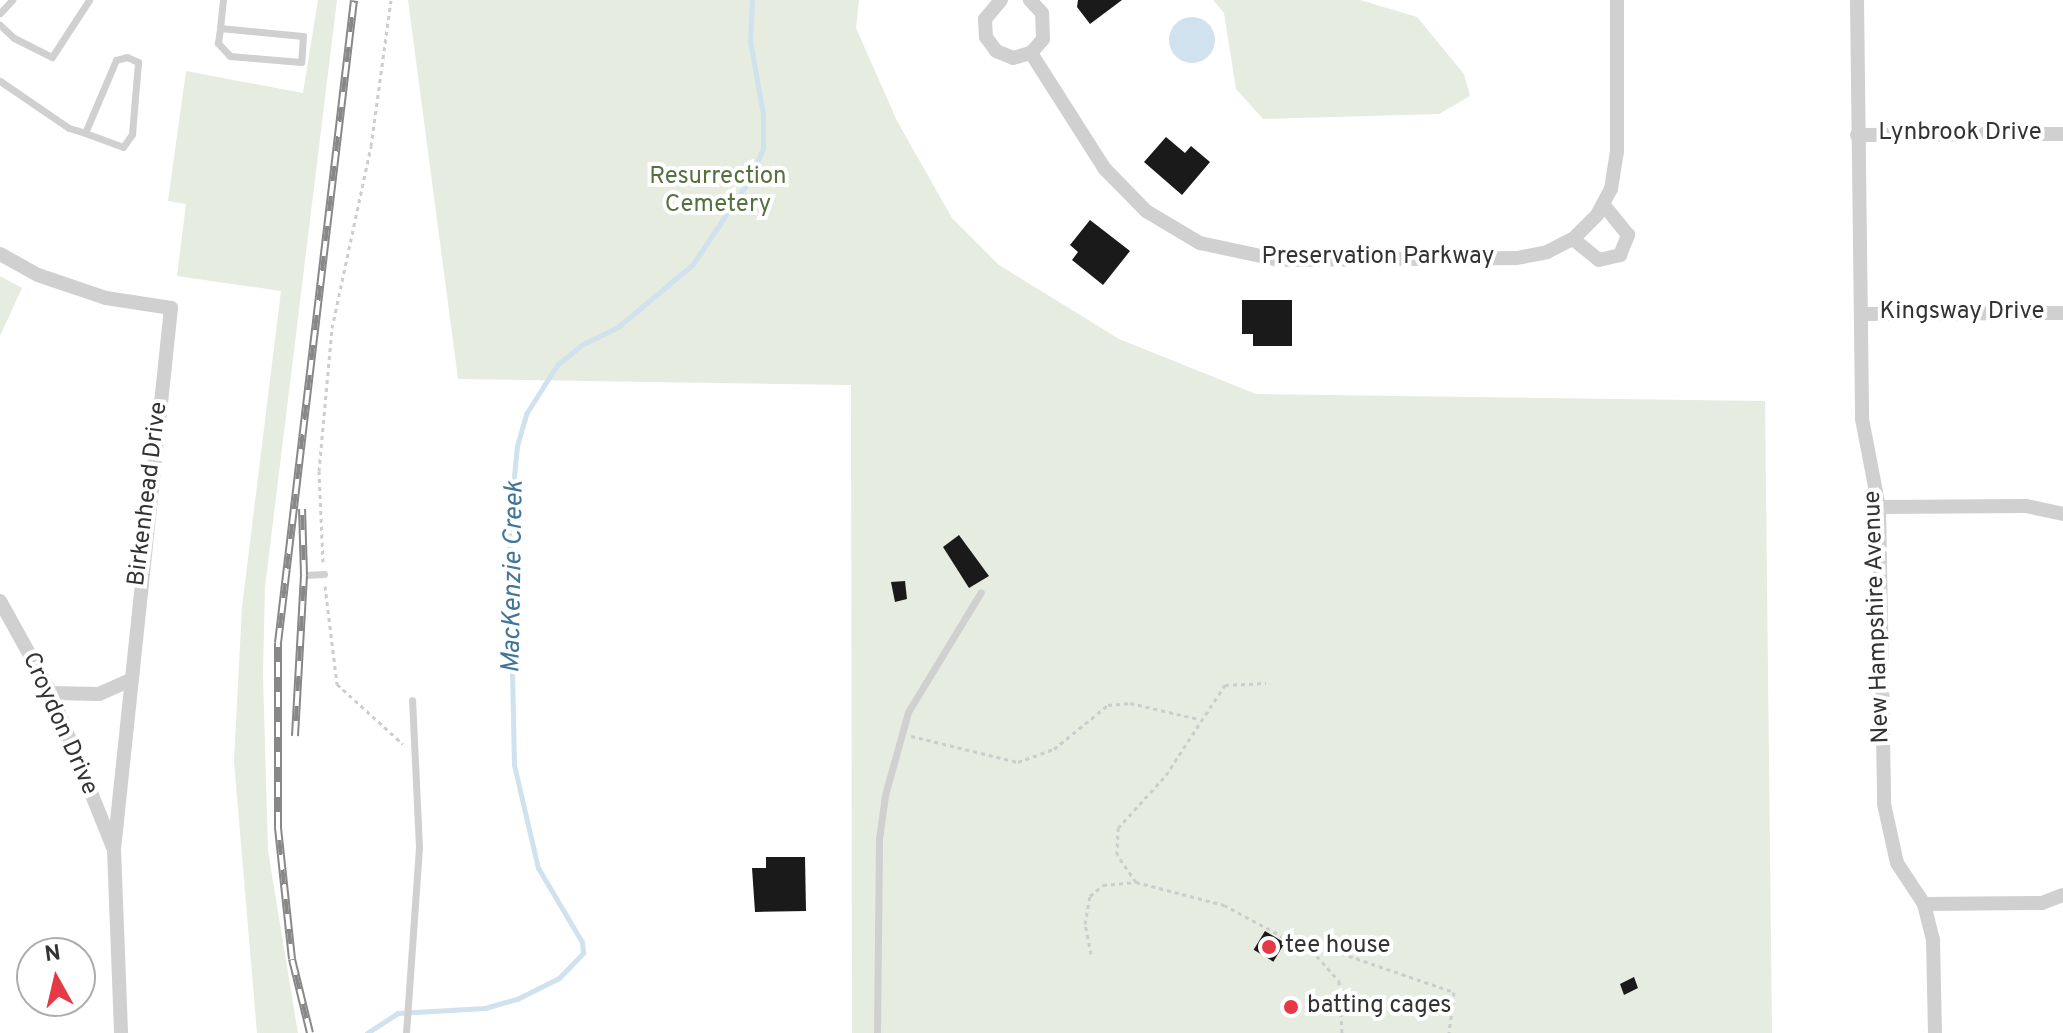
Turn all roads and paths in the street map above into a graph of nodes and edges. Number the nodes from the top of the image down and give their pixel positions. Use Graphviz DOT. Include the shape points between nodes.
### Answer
graph roads {
  1 [pos="12,0"];
  2 [pos="89,0"];
  3 [pos="223,0"];
  4 [pos="391,0"];
  5 [pos="1001,0"];
  6 [pos="1030,0"];
  7 [pos="1617,0"];
  8 [pos="1857,0"];
  9 [pos="0,13"];
  10 [pos="0,25"];
  11 [pos="220,28"];
  12 [pos="1031,53"];
  13 [pos="0,81"];
  14 [pos="85,133"];
  15 [pos="2063,134"];
  16 [pos="1857,135"];
  17 [pos="1604,205"];
  18 [pos="1573,239"];
  19 [pos="0,254"];
  20 [pos="2063,313"];
  21 [pos="1861,314"];
  22 [pos="1879,507"];
  23 [pos="2063,514"];
  24 [pos="324,574"];
  25 [pos="304,575"];
  26 [pos="981,592"];
  27 [pos="0,601"];
  28 [pos="128,681"];
  29 [pos="1266,683"];
  30 [pos="51,693"];
  31 [pos="412,700"];
  32 [pos="1199,719"];
  33 [pos="901,733"];
  34 [pos="417,756"];
  35 [pos="114,849"];
  36 [pos="1136,882"];
  37 [pos="2063,895"];
  38 [pos="1924,904"];
  39 [pos="1306,944"];
  40 [pos="1091,954"];
  41 [pos="121,1033"];
  42 [pos="406,1033"];
  43 [pos="877,1033"];
  44 [pos="1342,1033"];
  45 [pos="1449,1033"];
  46 [pos="1935,1033"];
  1 -- 9 [label="lane"];
  2 -- 10 [label="lane" via="52,57"];
  3 -- 11 [label="lane"];
  4 -- 24 [label="path" via="371,146 332,328 319,471"];
  5 -- 12 [label="street" via="985,19 990,45 1013,58"];
  6 -- 12 [label="street" via="1042,13 1046,31"];
  7 -- 17 [label="street, Preservation Parkway" via="1617,166"];
  8 -- 16 [label="street, New Hampshire Avenue"];
  11 -- 11 [label="lane" via="218,43 230,56 301,62 303,36"];
  12 -- 18 [label="street, Preservation Parkway" via="1105,169 1146,211 1200,243 1279,260 1517,258"];
  13 -- 14 [label="lane"];
  14 -- 14 [label="lane" via="123,147 132,134 138,62 116,60"];
  15 -- 16 [label="street, Lynbrook Drive"];
  16 -- 21 [label="street, New Hampshire Avenue"];
  17 -- 18 [label="street, Preservation Parkway"];
  17 -- 18 [label="street" via="1628,235 1620,255 1599,260"];
  19 -- 28 [label="street, Birkenhead Drive" via="38,275 106,298 171,308"];
  20 -- 21 [label="street, Kingsway Drive"];
  21 -- 22 [label="street, New Hampshire Avenue" via="1862,419"];
  22 -- 23 [label="street" via="2026,506"];
  22 -- 38 [label="street, New Hampshire Avenue" via="1884,804 1897,863"];
  24 -- 25 [label="lane"];
  24 -- 34 [label="path" via="337,684"];
  26 -- 33 [label="lane" via="923,685"];
  27 -- 30 [label="street, Croydon Drive"];
  28 -- 30 [label="street" via="99,694"];
  28 -- 35 [label="street, Birkenhead Drive"];
  29 -- 32 [label="path" via="1225,685"];
  30 -- 35 [label="street, Croydon Drive"];
  31 -- 34 [label="lane"];
  32 -- 33 [label="path" via="1130,703 1108,705 1054,749 1018,762"];
  32 -- 36 [label="path" via="1166,775 1118,828 1117,855"];
  33 -- 43 [label="lane" via="879,839"];
  34 -- 42 [label="lane" via="419,847"];
  35 -- 41 [label="street, Birkenhead Drive"];
  36 -- 39 [label="path" via="1224,905"];
  36 -- 40 [label="path" via="1103,885 1090,896 1085,924"];
  37 -- 38 [label="street" via="2042,903"];
  38 -- 46 [label="street, New Hampshire Avenue" via="1933,939"];
  39 -- 44 [label="path" via="1339,981"];
  39 -- 45 [label="path" via="1454,992"];
}
